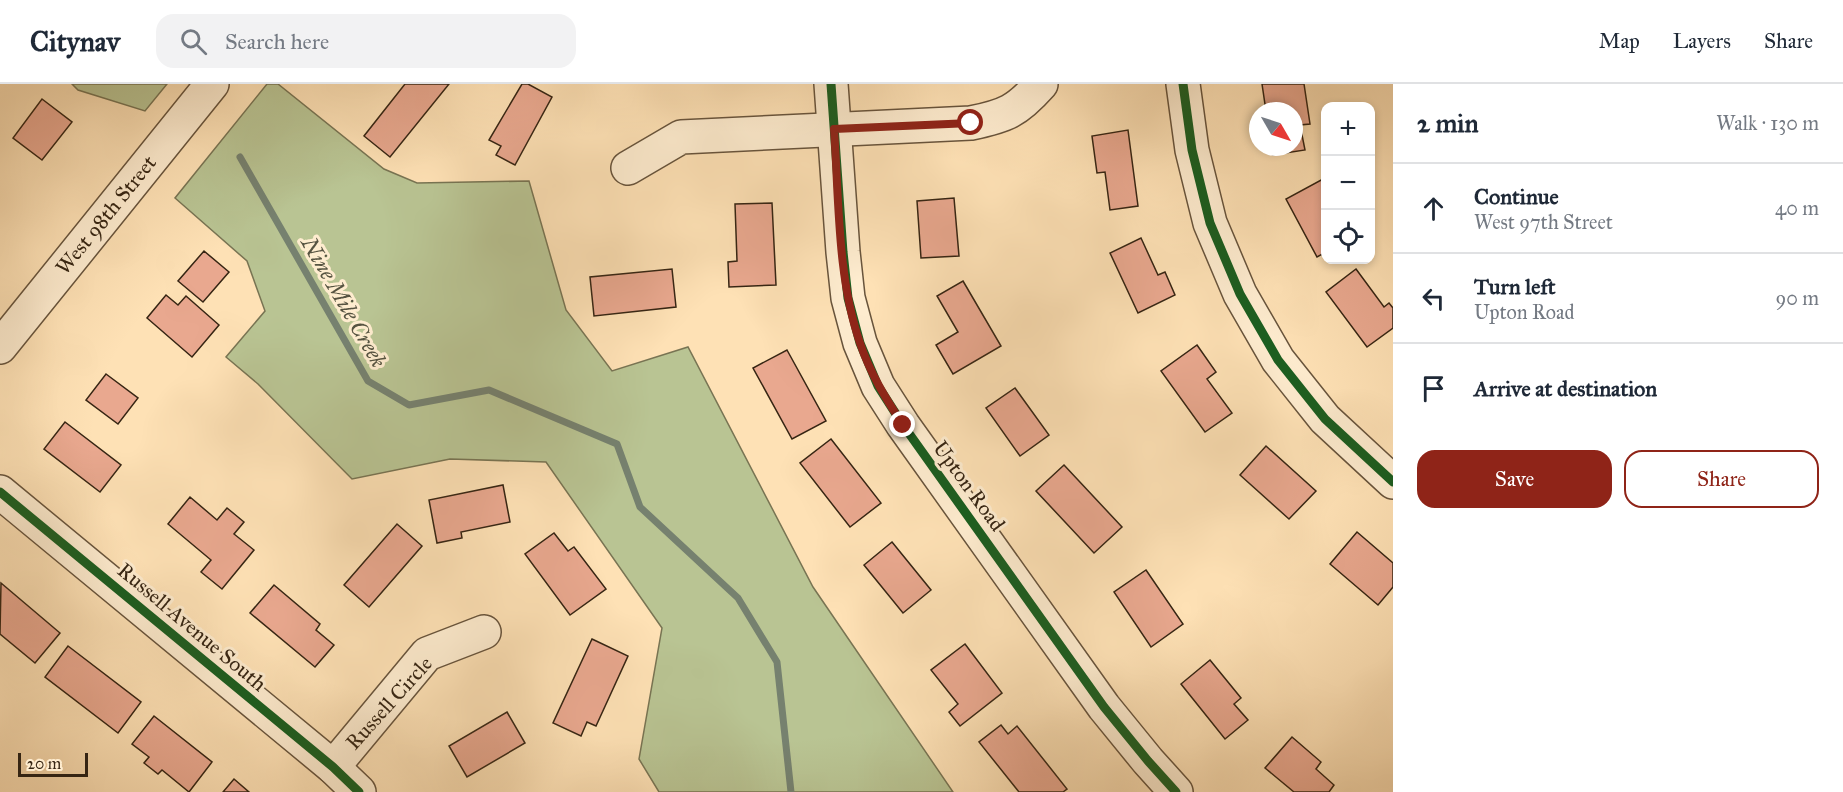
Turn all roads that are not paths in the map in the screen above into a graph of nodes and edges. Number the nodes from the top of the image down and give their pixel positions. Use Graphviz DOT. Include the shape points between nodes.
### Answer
graph roads {
  1 [pos="213,84"];
  2 [pos="831,84"];
  3 [pos="1041,84"];
  4 [pos="1183,84"];
  5 [pos="834,129"];
  6 [pos="628,168"];
  7 [pos="0,347"];
  8 [pos="1393,482"];
  9 [pos="0,492"];
  10 [pos="484,632"];
  11 [pos="333,767"];
  12 [pos="359,792"];
  13 [pos="1176,792"];
  1 -- 7 [label="street, West 98th Street"];
  2 -- 5 [label="street, Upton Road"];
  3 -- 5 [label="street" via="1023,104 998,118 971,123"];
  4 -- 8 [label="street" via="1192,150 1210,223 1240,294 1284,369 1325,419"];
  5 -- 6 [label="street" via="681,137"];
  5 -- 13 [label="street, Upton Road" via="848,298 860,343 878,386 1104,706"];
  9 -- 11 [label="street, Russell Avenue South"];
  10 -- 11 [label="street, Russell Circle" via="427,654"];
  11 -- 12 [label="street, Russell Avenue South"];
}
